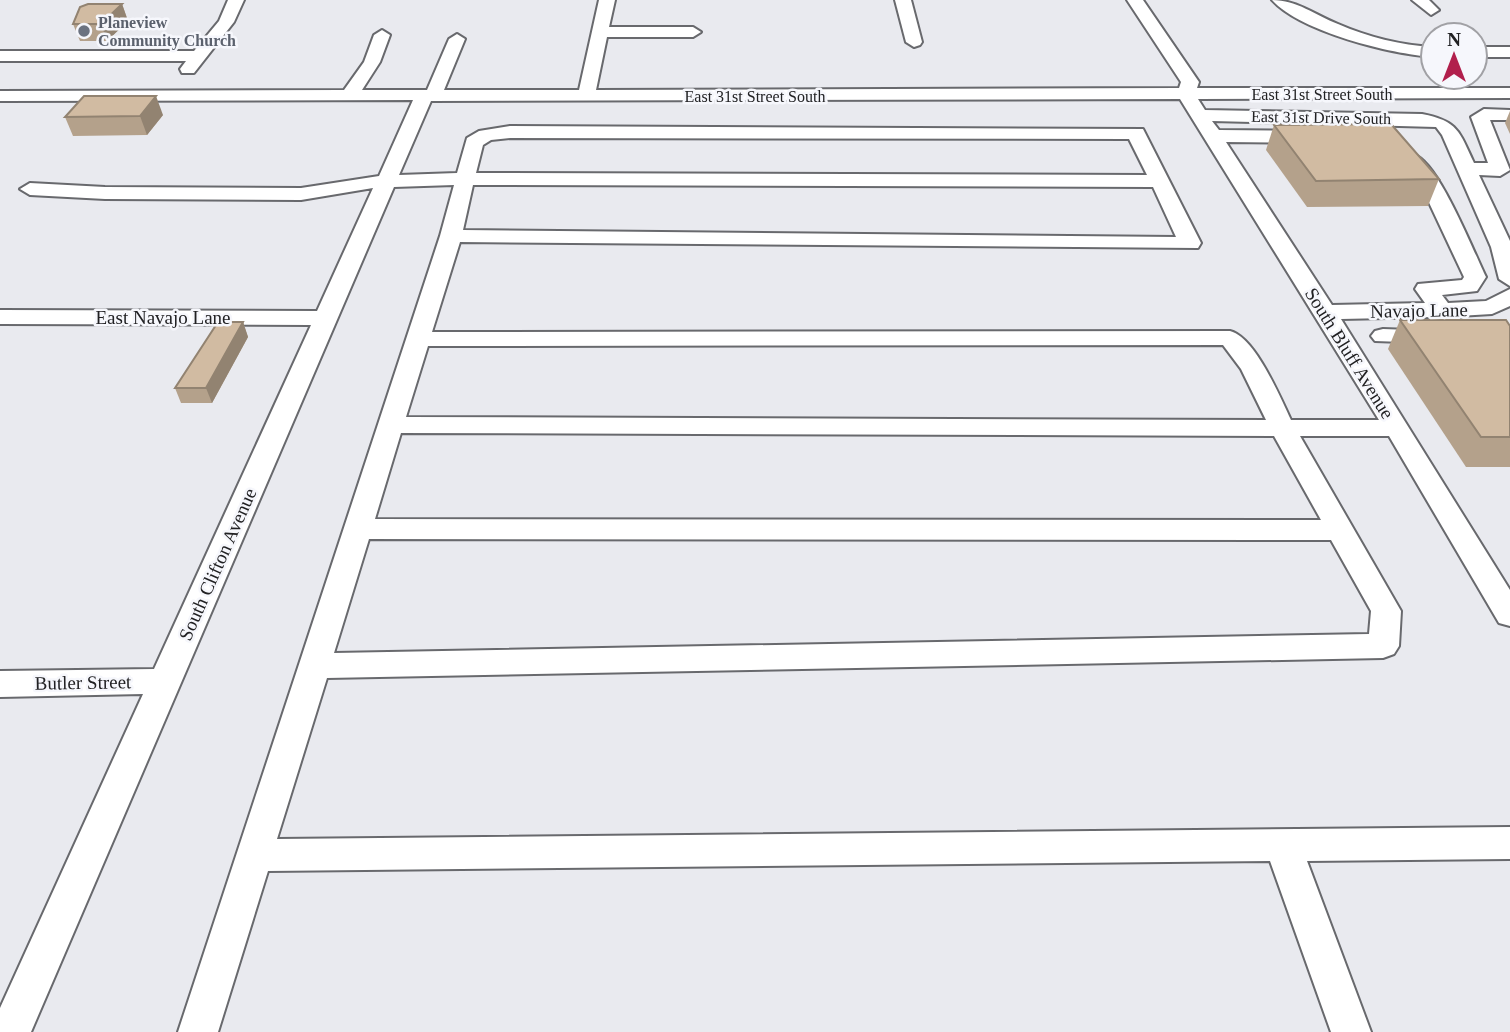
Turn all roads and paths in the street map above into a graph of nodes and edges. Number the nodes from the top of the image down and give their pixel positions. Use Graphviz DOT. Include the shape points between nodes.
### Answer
graph roads {
  1 [pos="236,0"];
  2 [pos="607,0"];
  3 [pos="903,0"];
  4 [pos="1135,0"];
  5 [pos="1280,0"];
  6 [pos="600,32"];
  7 [pos="693,32"];
  8 [pos="382,35"];
  9 [pos="457,39"];
  10 [pos="914,42"];
  11 [pos="1395,48"];
  12 [pos="1419,51"];
  13 [pos="1489,52"];
  14 [pos="1510,52"];
  15 [pos="0,56"];
  16 [pos="199,56"];
  17 [pos="1388,65"];
  18 [pos="1510,93"];
  19 [pos="0,96"];
  20 [pos="174,96"];
  21 [pos="349,96"];
  22 [pos="428,96"];
  23 [pos="586,96"];
  24 [pos="1192,104"];
  25 [pos="1510,115"];
  26 [pos="1378,117"];
  27 [pos="1213,136"];
  28 [pos="1324,137"];
  29 [pos="1366,137"];
  30 [pos="1402,147"];
  31 [pos="1426,176"];
  32 [pos="1469,176"];
  33 [pos="463,179"];
  34 [pos="1159,181"];
  35 [pos="386,182"];
  36 [pos="1510,187"];
  37 [pos="30,189"];
  38 [pos="1445,216"];
  39 [pos="1489,219"];
  40 [pos="451,236"];
  41 [pos="1457,240"];
  42 [pos="1499,242"];
  43 [pos="1509,274"];
  44 [pos="1510,296"];
  45 [pos="1443,311"];
  46 [pos="1325,312"];
  47 [pos="0,317"];
  48 [pos="326,318"];
  49 [pos="1384,336"];
  50 [pos="418,339"];
  51 [pos="391,425"];
  52 [pos="1282,427"];
  53 [pos="1396,428"];
  54 [pos="358,529"];
  55 [pos="1338,530"];
  56 [pos="1510,615"];
  57 [pos="315,666"];
  58 [pos="166,681"];
  59 [pos="0,684"];
  60 [pos="1282,843"];
  61 [pos="1510,843"];
  62 [pos="256,855"];
  63 [pos="13,997"];
  64 [pos="10,1032"];
  65 [pos="198,1032"];
  66 [pos="1351,1032"];
  1 -- 16 [label="street" via="226,22"];
  2 -- 6 [label="street"];
  3 -- 10 [label="street"];
  4 -- 24 [label="street, South Bluff Avenue" via="1190,82"];
  5 -- 11 [label="street" via="1299,13"];
  6 -- 7 [label="street"];
  6 -- 23 [label="street"];
  8 -- 21 [label="street" via="372,62"];
  9 -- 22 [label="street, South Clifton Avenue"];
  11 -- 12 [label="street"];
  11 -- 17 [label="street"];
  13 -- 14 [label="street"];
  15 -- 16 [label="street"];
  16 -- 20 [label="street"];
  18 -- 24 [label="street, East 31st Street South"];
  19 -- 20 [label="street" via="100,96 87,109 163,109"];
  20 -- 21 [label="street, East 31st Street South"];
  21 -- 22 [label="street, East 31st Street South"];
  22 -- 23 [label="street, East 31st Street South"];
  22 -- 35 [label="street, South Clifton Avenue"];
  23 -- 24 [label="street, East 31st Street South"];
  24 -- 26 [label="street, East 31st Drive South"];
  24 -- 27 [label="street, South Bluff Avenue"];
  25 -- 32 [label="street" via="1480,117 1500,170"];
  26 -- 29 [label="street" via="1394,137"];
  26 -- 32 [label="street, East 31st Drive South" via="1442,123"];
  27 -- 28 [label="street"];
  27 -- 46 [label="street, South Bluff Avenue"];
  30 -- 31 [label="street"];
  31 -- 32 [label="street"];
  31 -- 38 [label="street"];
  32 -- 36 [label="street"];
  32 -- 39 [label="street"];
  33 -- 34 [label="street"];
  33 -- 34 [label="street" via="474,142 486,135 510,132 1136,132"];
  33 -- 35 [label="street"];
  33 -- 40 [label="street"];
  34 -- 40 [label="street" via="1190,243"];
  35 -- 37 [label="street" via="301,194"];
  35 -- 48 [label="street, South Clifton Avenue"];
  38 -- 39 [label="street"];
  38 -- 41 [label="street"];
  39 -- 42 [label="street"];
  40 -- 50 [label="street"];
  41 -- 42 [label="street"];
  41 -- 45 [label="street" via="1475,277 1469,286 1426,289"];
  42 -- 43 [label="street"];
  44 -- 45 [label="street, Navajo Lane" via="1492,307"];
  45 -- 46 [label="street, Navajo Lane"];
  45 -- 49 [label="street" via="1471,336"];
  46 -- 53 [label="street, South Bluff Avenue"];
  47 -- 48 [label="street, East Navajo Lane"];
  48 -- 58 [label="street, South Clifton Avenue"];
  50 -- 51 [label="street"];
  50 -- 52 [label="street" via="1230,338 1253,368"];
  51 -- 52 [label="street"];
  51 -- 54 [label="street"];
  52 -- 53 [label="street"];
  52 -- 55 [label="street"];
  53 -- 56 [label="street, South Bluff Avenue"];
  54 -- 55 [label="street"];
  54 -- 57 [label="street"];
  55 -- 57 [label="street" via="1386,611 1384,646"];
  57 -- 62 [label="street"];
  58 -- 59 [label="street, Butler Street"];
  58 -- 63 [label="street, South Clifton Avenue"];
  60 -- 61 [label="street"];
  60 -- 62 [label="street"];
  60 -- 66 [label="street"];
  62 -- 65 [label="street"];
  63 -- 64 [label="street, South Clifton Avenue"];
}
